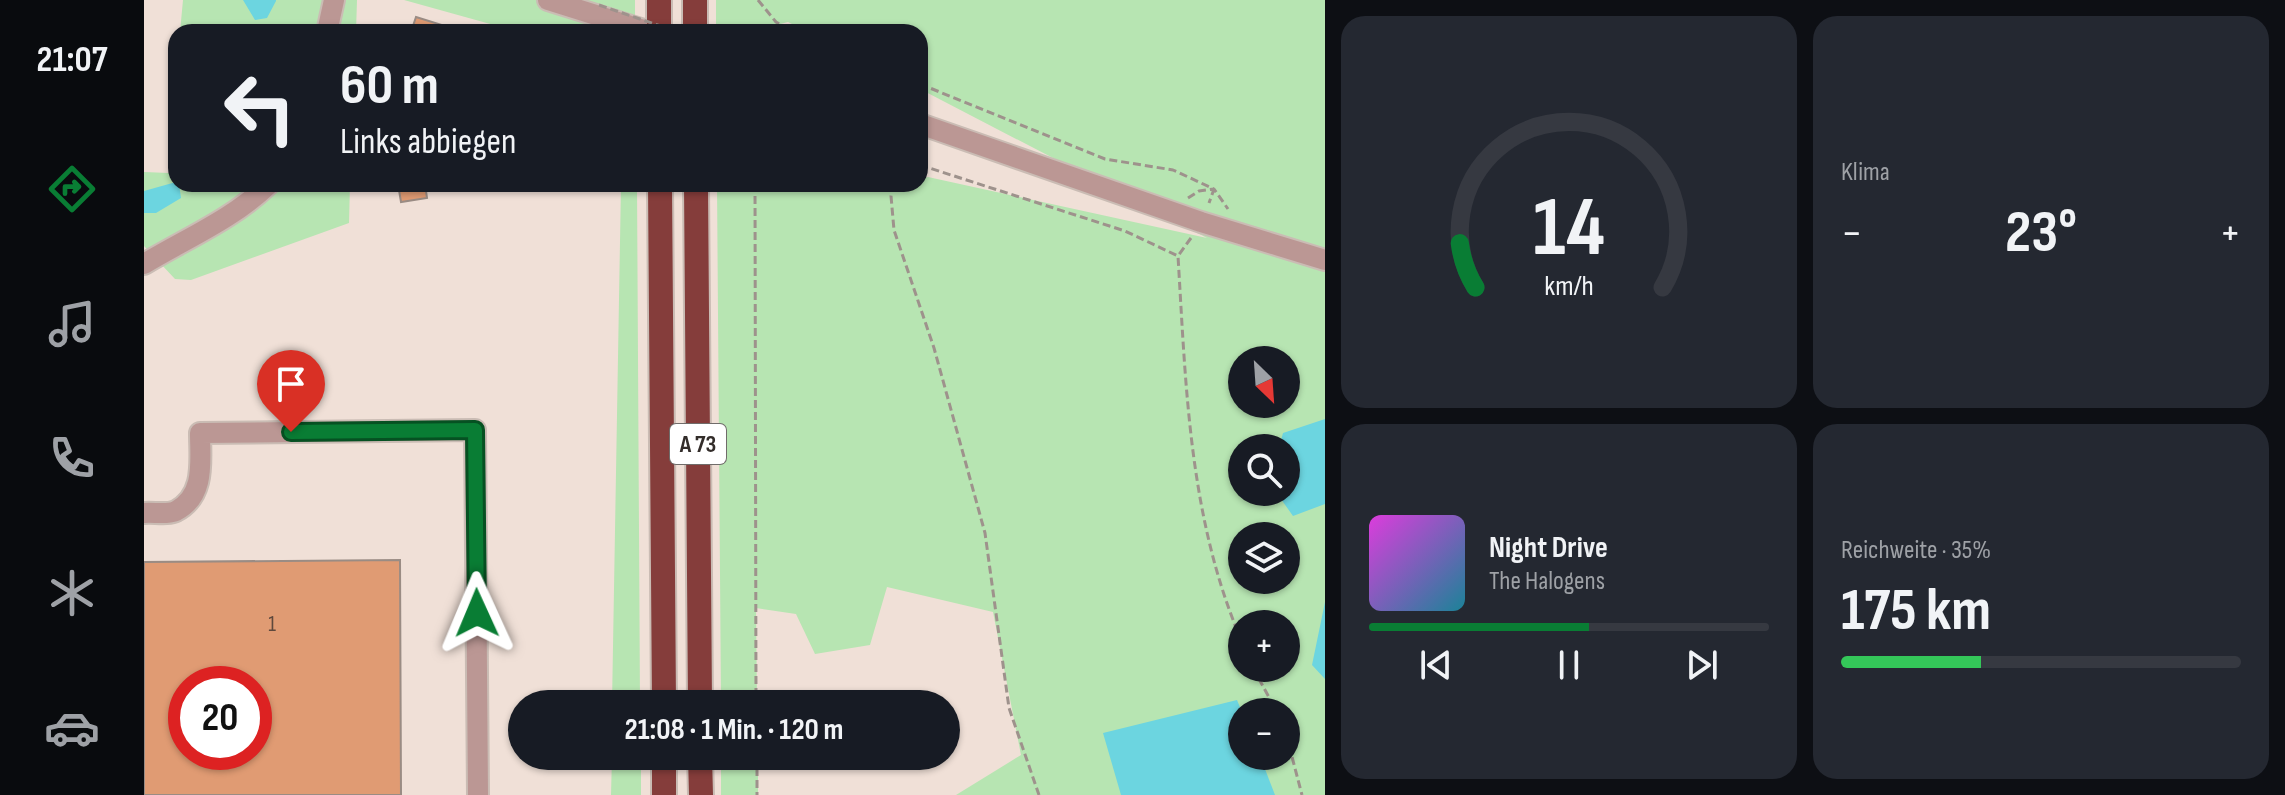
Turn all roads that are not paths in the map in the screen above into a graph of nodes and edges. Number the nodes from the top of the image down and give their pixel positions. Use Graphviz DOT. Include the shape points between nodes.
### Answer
graph roads {
  1 [pos="334,0"];
  2 [pos="548,0"];
  3 [pos="659,0"];
  4 [pos="695,0"];
  5 [pos="329,24"];
  6 [pos="632,24"];
  7 [pos="659,24"];
  8 [pos="695,24"];
  9 [pos="928,127"];
  10 [pos="260,192"];
  11 [pos="660,192"];
  12 [pos="696,192"];
  13 [pos="1325,260"];
  14 [pos="144,264"];
  15 [pos="144,513"];
  16 [pos="664,690"];
  17 [pos="700,690"];
  18 [pos="664,770"];
  19 [pos="700,770"];
  20 [pos="478,795"];
  21 [pos="664,795"];
  22 [pos="701,795"];
  1 -- 5 [label="street"];
  2 -- 6 [label="street" via="605,12"];
  3 -- 7 [label="highway"];
  4 -- 8 [label="highway"];
  9 -- 13 [label="street"];
  10 -- 14 [label="street" via="226,219"];
  11 -- 16 [label="highway, A 73"];
  12 -- 17 [label="highway, A 73"];
  15 -- 20 [label="street" via="175,512 186,503 200,482 200,433 475,430"];
  18 -- 21 [label="highway"];
  19 -- 22 [label="highway"];
}
